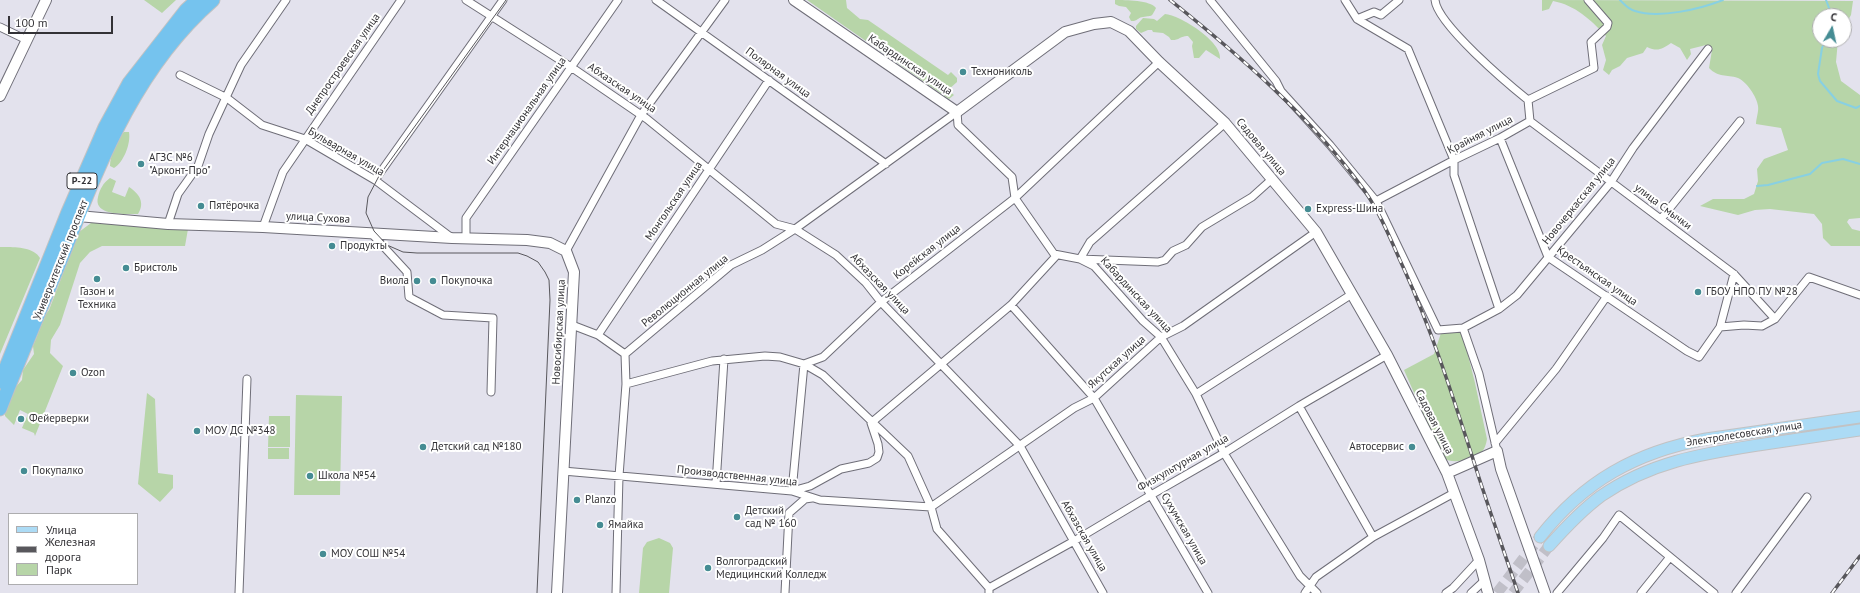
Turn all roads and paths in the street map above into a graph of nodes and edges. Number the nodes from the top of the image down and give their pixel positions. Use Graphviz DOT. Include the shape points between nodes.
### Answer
graph roads {
  1 [pos="46,0"];
  2 [pos="197,0"];
  3 [pos="213,0"];
  4 [pos="286,0"];
  5 [pos="401,0"];
  6 [pos="466,0"];
  7 [pos="503,0"];
  8 [pos="618,0"];
  9 [pos="656,0"];
  10 [pos="725,0"];
  11 [pos="794,0"];
  12 [pos="1210,0"];
  13 [pos="1345,0"];
  14 [pos="1399,0"];
  15 [pos="1435,0"];
  16 [pos="1588,0"];
  17 [pos="491,17"];
  18 [pos="1357,19"];
  19 [pos="0,27"];
  20 [pos="702,32"];
  21 [pos="27,40"];
  22 [pos="1708,49"];
  23 [pos="1159,62"];
  24 [pos="571,67"];
  25 [pos="180,75"];
  26 [pos="769,80"];
  27 [pos="0,96"];
  28 [pos="227,98"];
  29 [pos="1528,100"];
  30 [pos="957,112"];
  31 [pos="641,115"];
  32 [pos="1530,121"];
  33 [pos="1740,121"];
  34 [pos="1225,123"];
  35 [pos="1500,138"];
  36 [pos="304,139"];
  37 [pos="1454,160"];
  38 [pos="886,164"];
  39 [pos="709,169"];
  40 [pos="1272,179"];
  41 [pos="375,180"];
  42 [pos="1611,182"];
  43 [pos="1015,198"];
  44 [pos="1376,201"];
  45 [pos="73,214"];
  46 [pos="1661,219"];
  47 [pos="168,224"];
  48 [pos="263,227"];
  49 [pos="795,229"];
  50 [pos="1316,232"];
  51 [pos="371,233"];
  52 [pos="452,238"];
  53 [pos="466,238"];
  54 [pos="566,251"];
  55 [pos="1057,255"];
  56 [pos="1548,257"];
  57 [pos="1080,259"];
  58 [pos="1734,274"];
  59 [pos="1352,294"];
  60 [pos="1860,295"];
  61 [pos="1607,296"];
  62 [pos="881,302"];
  63 [pos="1011,305"];
  64 [pos="1499,309"];
  65 [pos="1775,319"];
  66 [pos="572,325"];
  67 [pos="1720,327"];
  68 [pos="1463,328"];
  69 [pos="598,335"];
  70 [pos="1161,337"];
  71 [pos="625,354"];
  72 [pos="1387,355"];
  73 [pos="724,359"];
  74 [pos="941,362"];
  75 [pos="804,364"];
  76 [pos="247,379"];
  77 [pos="0,382"];
  78 [pos="626,384"];
  79 [pos="492,392"];
  80 [pos="1196,394"];
  81 [pos="1094,398"];
  82 [pos="1299,406"];
  83 [pos="0,409"];
  84 [pos="1860,417"];
  85 [pos="871,423"];
  86 [pos="1860,430"];
  87 [pos="1020,446"];
  88 [pos="1496,447"];
  89 [pos="1224,453"];
  90 [pos="563,471"];
  91 [pos="1447,473"];
  92 [pos="619,476"];
  93 [pos="716,484"];
  94 [pos="792,491"];
  95 [pos="1151,494"];
  96 [pos="1454,494"];
  97 [pos="1807,497"];
  98 [pos="814,498"];
  99 [pos="931,507"];
  100 [pos="1540,537"];
  101 [pos="1373,538"];
  102 [pos="1074,541"];
  103 [pos="1549,546"];
  104 [pos="1670,557"];
  105 [pos="1479,560"];
  106 [pos="1485,580"];
  107 [pos="1310,585"];
  108 [pos="989,591"];
  109 [pos="239,593"];
  110 [pos="557,593"];
  111 [pos="616,593"];
  112 [pos="785,593"];
  113 [pos="1103,593"];
  114 [pos="1208,593"];
  115 [pos="1305,593"];
  116 [pos="1316,593"];
  117 [pos="1446,593"];
  118 [pos="1471,593"];
  119 [pos="1488,593"];
  120 [pos="1545,593"];
  121 [pos="1557,593"];
  122 [pos="1641,593"];
  123 [pos="1714,593"];
  124 [pos="1736,593"];
  1 -- 21 [label="street"];
  2 -- 45 [label="highway, Университетский проспект / Р-22" via="186,10 129,83 105,127"];
  3 -- 45 [label="highway, Университетский проспект / Р-22" via="162,53 140,85"];
  4 -- 28 [label="street" via="241,65"];
  5 -- 36 [label="street, Днепростроевская улица"];
  6 -- 17 [label="street, Абхазская улица"];
  7 -- 17 [label="street"];
  8 -- 24 [label="street, Интернациональная улица"];
  9 -- 20 [label="street, Полярная улица"];
  10 -- 20 [label="street"];
  11 -- 30 [label="street, Кабардинская улица"];
  12 -- 44 [label="street" via="1276,81 1281,91"];
  13 -- 18 [label="street"];
  14 -- 18 [label="street" via="1381,15 1374,12"];
  15 -- 29 [label="street" via="1435,5 1478,57"];
  16 -- 29 [label="street" via="1608,23 1591,42 1594,68"];
  17 -- 24 [label="street, Абхазская улица"];
  17 -- 41 [label="street"];
  18 -- 37 [label="street" via="1408,49"];
  19 -- 21 [label="street"];
  20 -- 26 [label="street, Полярная улица"];
  20 -- 31 [label="street"];
  21 -- 27 [label="street"];
  22 -- 42 [label="street, Новочеркасская улица" via="1633,148"];
  23 -- 30 [label="street, Садовая улица" via="1129,32 1112,22 1094,24 1065,32"];
  23 -- 34 [label="street, Садовая улица"];
  23 -- 43 [label="street, Корейская улица"];
  24 -- 31 [label="street, Абхазская улица"];
  24 -- 53 [label="street, Интернациональная улица" via="466,218"];
  25 -- 28 [label="street, Бульварная улица"];
  26 -- 38 [label="street, Полярная улица"];
  26 -- 39 [label="street, Монгольская улица"];
  28 -- 36 [label="street, Бульварная улица" via="262,125"];
  28 -- 47 [label="street" via="209,134 198,166 178,194"];
  29 -- 32 [label="street, Крайняя улица"];
  30 -- 38 [label="street, Революционная улица"];
  30 -- 43 [label="street" via="958,125 1012,177"];
  31 -- 39 [label="street, Абхазская улица"];
  31 -- 54 [label="street"];
  32 -- 35 [label="street, Крайняя улица"];
  32 -- 42 [label="street, улица Смычки"];
  33 -- 46 [label="street"];
  34 -- 40 [label="street, Садовая улица"];
  34 -- 57 [label="street" via="1090,242"];
  35 -- 37 [label="street, Крайняя улица"];
  35 -- 56 [label="street, Крестьянская улица"];
  36 -- 41 [label="street, Бульварная улица"];
  36 -- 48 [label="street, Днепростроевская улица" via="284,172"];
  37 -- 44 [label="street, Крайняя улица"];
  37 -- 64 [label="street" via="1454,175"];
  38 -- 49 [label="street, Революционная улица"];
  39 -- 49 [label="street, Абхазская улица" via="776,224"];
  39 -- 69 [label="street, Монгольская улица"];
  40 -- 50 [label="street, Садовая улица"];
  40 -- 57 [label="street" via="1252,197 1202,227 1189,243 1173,251 1164,260 1158,262"];
  41 -- 52 [label="street, Бульварная улица"];
  42 -- 46 [label="street, улица Смычки"];
  42 -- 56 [label="street, Новочеркасская улица"];
  43 -- 55 [label="street"];
  43 -- 62 [label="street, Корейская улица"];
  44 -- 68 [label="street" via="1438,330"];
  45 -- 47 [label="street, улица Сухова"];
  45 -- 77 [label="highway, Университетский проспект / Р-22"];
  45 -- 83 [label="highway, Университетский проспект / Р-22"];
  46 -- 58 [label="street, улица Смычки"];
  47 -- 48 [label="street, улица Сухова"];
  48 -- 51 [label="street, улица Сухова"];
  49 -- 62 [label="street, Абхазская улица" via="836,255 866,283"];
  49 -- 71 [label="street, Революционная улица" via="762,250 731,265"];
  50 -- 59 [label="street, Садовая улица"];
  50 -- 70 [label="street, Якутская улица" via="1183,326"];
  51 -- 52 [label="street, улица Сухова"];
  51 -- 79 [label="street" via="407,272 409,297 443,315 493,318"];
  52 -- 53 [label="street, улица Сухова"];
  53 -- 54 [label="street, улица Сухова" via="527,240 550,243"];
  54 -- 66 [label="street, Новосибирская улица" via="574,272"];
  55 -- 57 [label="street, Кабардинская улица"];
  55 -- 63 [label="street"];
  56 -- 61 [label="street, Крестьянская улица"];
  56 -- 64 [label="street, Новочеркасская улица" via="1517,295"];
  57 -- 70 [label="street, Кабардинская улица" via="1094,266 1143,321"];
  58 -- 65 [label="street, улица Смычки"];
  58 -- 67 [label="street"];
  59 -- 72 [label="street, Садовая улица"];
  59 -- 80 [label="street"];
  60 -- 65 [label="street" via="1809,277"];
  61 -- 67 [label="street, Крестьянская улица" via="1699,357"];
  61 -- 88 [label="street" via="1556,369"];
  62 -- 74 [label="street, Абхазская улица"];
  62 -- 75 [label="street, Корейская улица" via="824,356"];
  63 -- 74 [label="street"];
  63 -- 81 [label="street, Сухумская улица"];
  64 -- 68 [label="street, Новочеркасская улица"];
  65 -- 67 [label="street" via="1762,326"];
  66 -- 69 [label="street"];
  66 -- 90 [label="street, Новосибирская улица"];
  68 -- 88 [label="street" via="1479,374"];
  69 -- 71 [label="street"];
  70 -- 80 [label="street, Кабардинская улица"];
  70 -- 81 [label="street, Якутская улица"];
  71 -- 78 [label="street"];
  72 -- 82 [label="street, Физкультурная улица"];
  72 -- 91 [label="street, Садовая улица"];
  73 -- 75 [label="street" via="772,356"];
  73 -- 78 [label="street"];
  73 -- 93 [label="street"];
  74 -- 85 [label="street"];
  74 -- 87 [label="street, Абхазская улица"];
  75 -- 85 [label="street" via="823,375"];
  75 -- 94 [label="street"];
  76 -- 109 [label="street"];
  78 -- 92 [label="street"];
  80 -- 89 [label="street, Кабардинская улица"];
  81 -- 87 [label="street, Якутская улица" via="1074,408"];
  81 -- 95 [label="street, Сухумская улица"];
  82 -- 89 [label="street, Физкультурная улица"];
  82 -- 101 [label="street"];
  84 -- 100 [label="main road, Электролесовская улица" via="1682,443 1658,451 1635,460 1592,484 1555,518"];
  85 -- 94 [label="street" via="879,452 877,458 869,463 841,469 810,486"];
  85 -- 99 [label="street" via="908,456"];
  86 -- 103 [label="main road, Электролесовская улица" via="1708,453 1641,473 1601,496"];
  87 -- 99 [label="street, Якутская улица"];
  87 -- 102 [label="street, Абхазская улица"];
  88 -- 91 [label="street"];
  88 -- 120 [label="street" via="1501,469"];
  89 -- 95 [label="street, Физкультурная улица"];
  89 -- 107 [label="street, Кабардинская улица" via="1300,576"];
  90 -- 92 [label="street, Производственная улица"];
  90 -- 110 [label="street, Новосибирская улица"];
  91 -- 96 [label="street, Садовая улица"];
  92 -- 93 [label="street, Производственная улица"];
  92 -- 111 [label="street"];
  93 -- 94 [label="street, Производственная улица"];
  94 -- 98 [label="street, Производственная улица"];
  95 -- 102 [label="street, Физкультурная улица"];
  95 -- 114 [label="street, Сухумская улица"];
  96 -- 101 [label="street"];
  96 -- 105 [label="street, Садовая улица"];
  97 -- 124 [label="street"];
  98 -- 99 [label="street, Производственная улица"];
  98 -- 112 [label="street" via="805,499 789,512"];
  99 -- 108 [label="street" via="937,529"];
  101 -- 107 [label="street" via="1316,577"];
  102 -- 108 [label="street, Физкультурная улица"];
  102 -- 113 [label="street, Абхазская улица"];
  104 -- 121 [label="street" via="1619,515"];
  104 -- 122 [label="street"];
  104 -- 123 [label="street"];
  105 -- 106 [label="street, Садовая улица"];
  105 -- 117 [label="street"];
  106 -- 118 [label="street"];
  106 -- 119 [label="street, Садовая улица"];
  107 -- 115 [label="street"];
  107 -- 116 [label="street, Кабардинская улица"];
}
